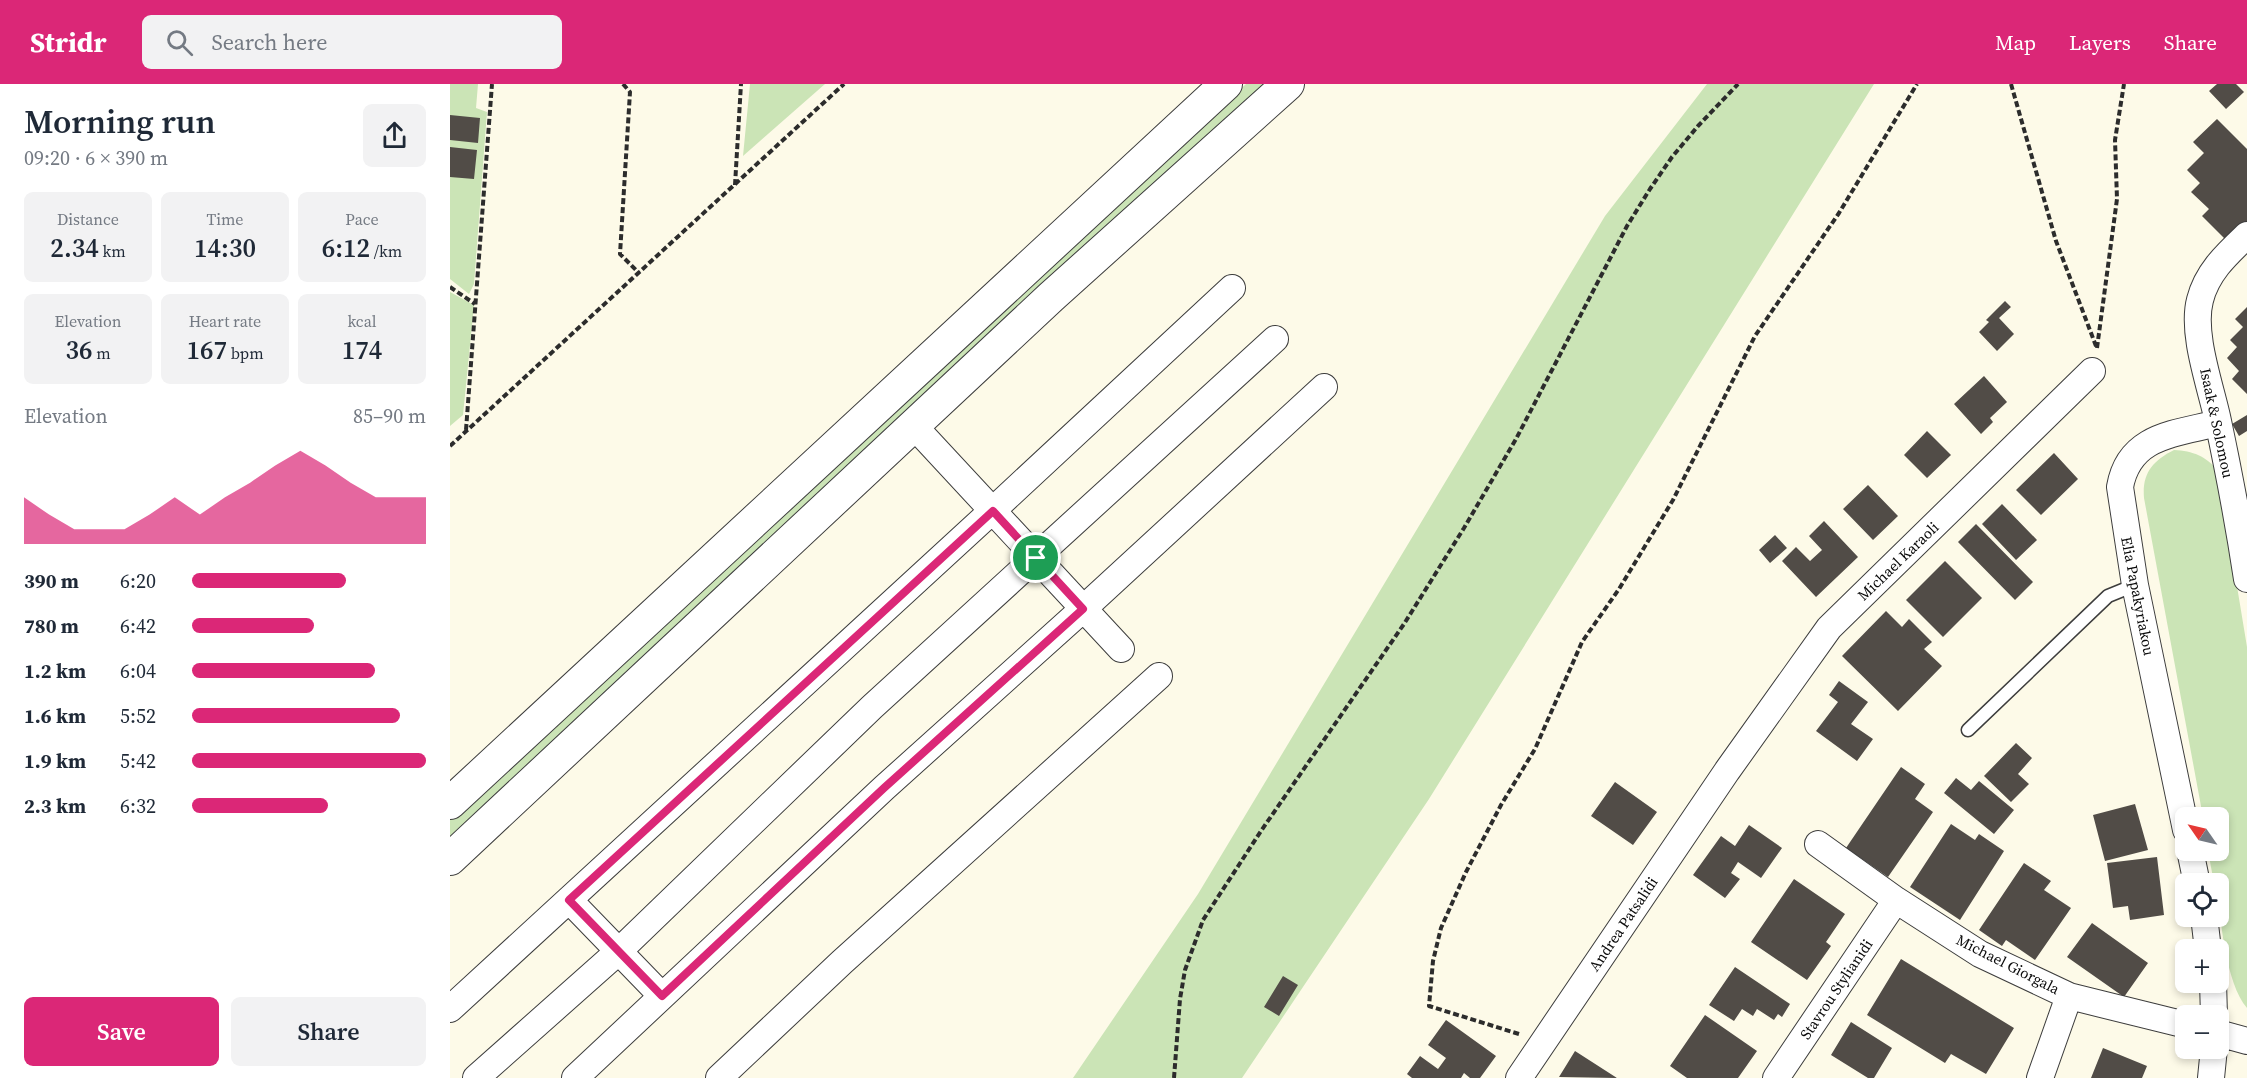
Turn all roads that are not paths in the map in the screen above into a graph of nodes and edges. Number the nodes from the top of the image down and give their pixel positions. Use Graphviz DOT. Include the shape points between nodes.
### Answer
graph roads {
  1 [pos="1226,84"];
  2 [pos="1288,84"];
  3 [pos="2247,235"];
  4 [pos="1232,288"];
  5 [pos="1275,339"];
  6 [pos="2095,359"];
  7 [pos="1324,387"];
  8 [pos="2218,423"];
  9 [pos="914,426"];
  10 [pos="993,511"];
  11 [pos="2245,544"];
  12 [pos="1036,558"];
  13 [pos="2247,579"];
  14 [pos="2135,585"];
  15 [pos="1083,609"];
  16 [pos="1120,649"];
  17 [pos="1159,676"];
  18 [pos="1968,730"];
  19 [pos="1727,771"];
  20 [pos="450,803"];
  21 [pos="2181,807"];
  22 [pos="1818,844"];
  23 [pos="450,858"];
  24 [pos="569,900"];
  25 [pos="1896,900"];
  26 [pos="619,951"];
  27 [pos="662,996"];
  28 [pos="2069,996"];
  29 [pos="450,1009"];
  30 [pos="2175,1021"];
  31 [pos="2229,1036"];
  32 [pos="2247,1041"];
  33 [pos="2213,1059"];
  34 [pos="476,1078"];
  35 [pos="575,1078"];
  36 [pos="719,1078"];
  37 [pos="1519,1078"];
  38 [pos="1776,1078"];
  39 [pos="2040,1078"];
  40 [pos="2211,1078"];
  1 -- 20 [label="street"];
  2 -- 9 [label="street"];
  3 -- 8 [label="street, Isaak & Solomou" via="2211,273 2203,290 2197,322"];
  4 -- 10 [label="street"];
  5 -- 12 [label="street"];
  6 -- 19 [label="street, Michael Karaoli" via="1829,628"];
  7 -- 15 [label="street"];
  8 -- 11 [label="street, Isaak & Solomou"];
  8 -- 14 [label="street, Elia Papakyriakou" via="2150,441 2138,449 2122,473 2120,498"];
  9 -- 10 [label="street"];
  9 -- 23 [label="street"];
  10 -- 12 [label="street"];
  10 -- 24 [label="street"];
  11 -- 13 [label="street, Isaak & Solomou"];
  12 -- 15 [label="street"];
  12 -- 26 [label="street" via="872,707"];
  14 -- 18 [label="lane" via="2108,596"];
  14 -- 21 [label="street, Elia Papakyriakou"];
  15 -- 16 [label="street"];
  15 -- 27 [label="street"];
  17 -- 36 [label="street"];
  19 -- 37 [label="street, Andrea Patsalidi"];
  22 -- 25 [label="street, Michael Giorgala"];
  24 -- 26 [label="street"];
  24 -- 29 [label="street"];
  25 -- 28 [label="street, Michael Giorgala" via="1980,954"];
  25 -- 38 [label="street, Stavrou Stylianidi"];
  26 -- 27 [label="street"];
  26 -- 34 [label="street"];
  27 -- 35 [label="street"];
  28 -- 30 [label="street, Michael Giorgala"];
  28 -- 39 [label="street"];
  31 -- 32 [label="street"];
  33 -- 40 [label="street"];
}
